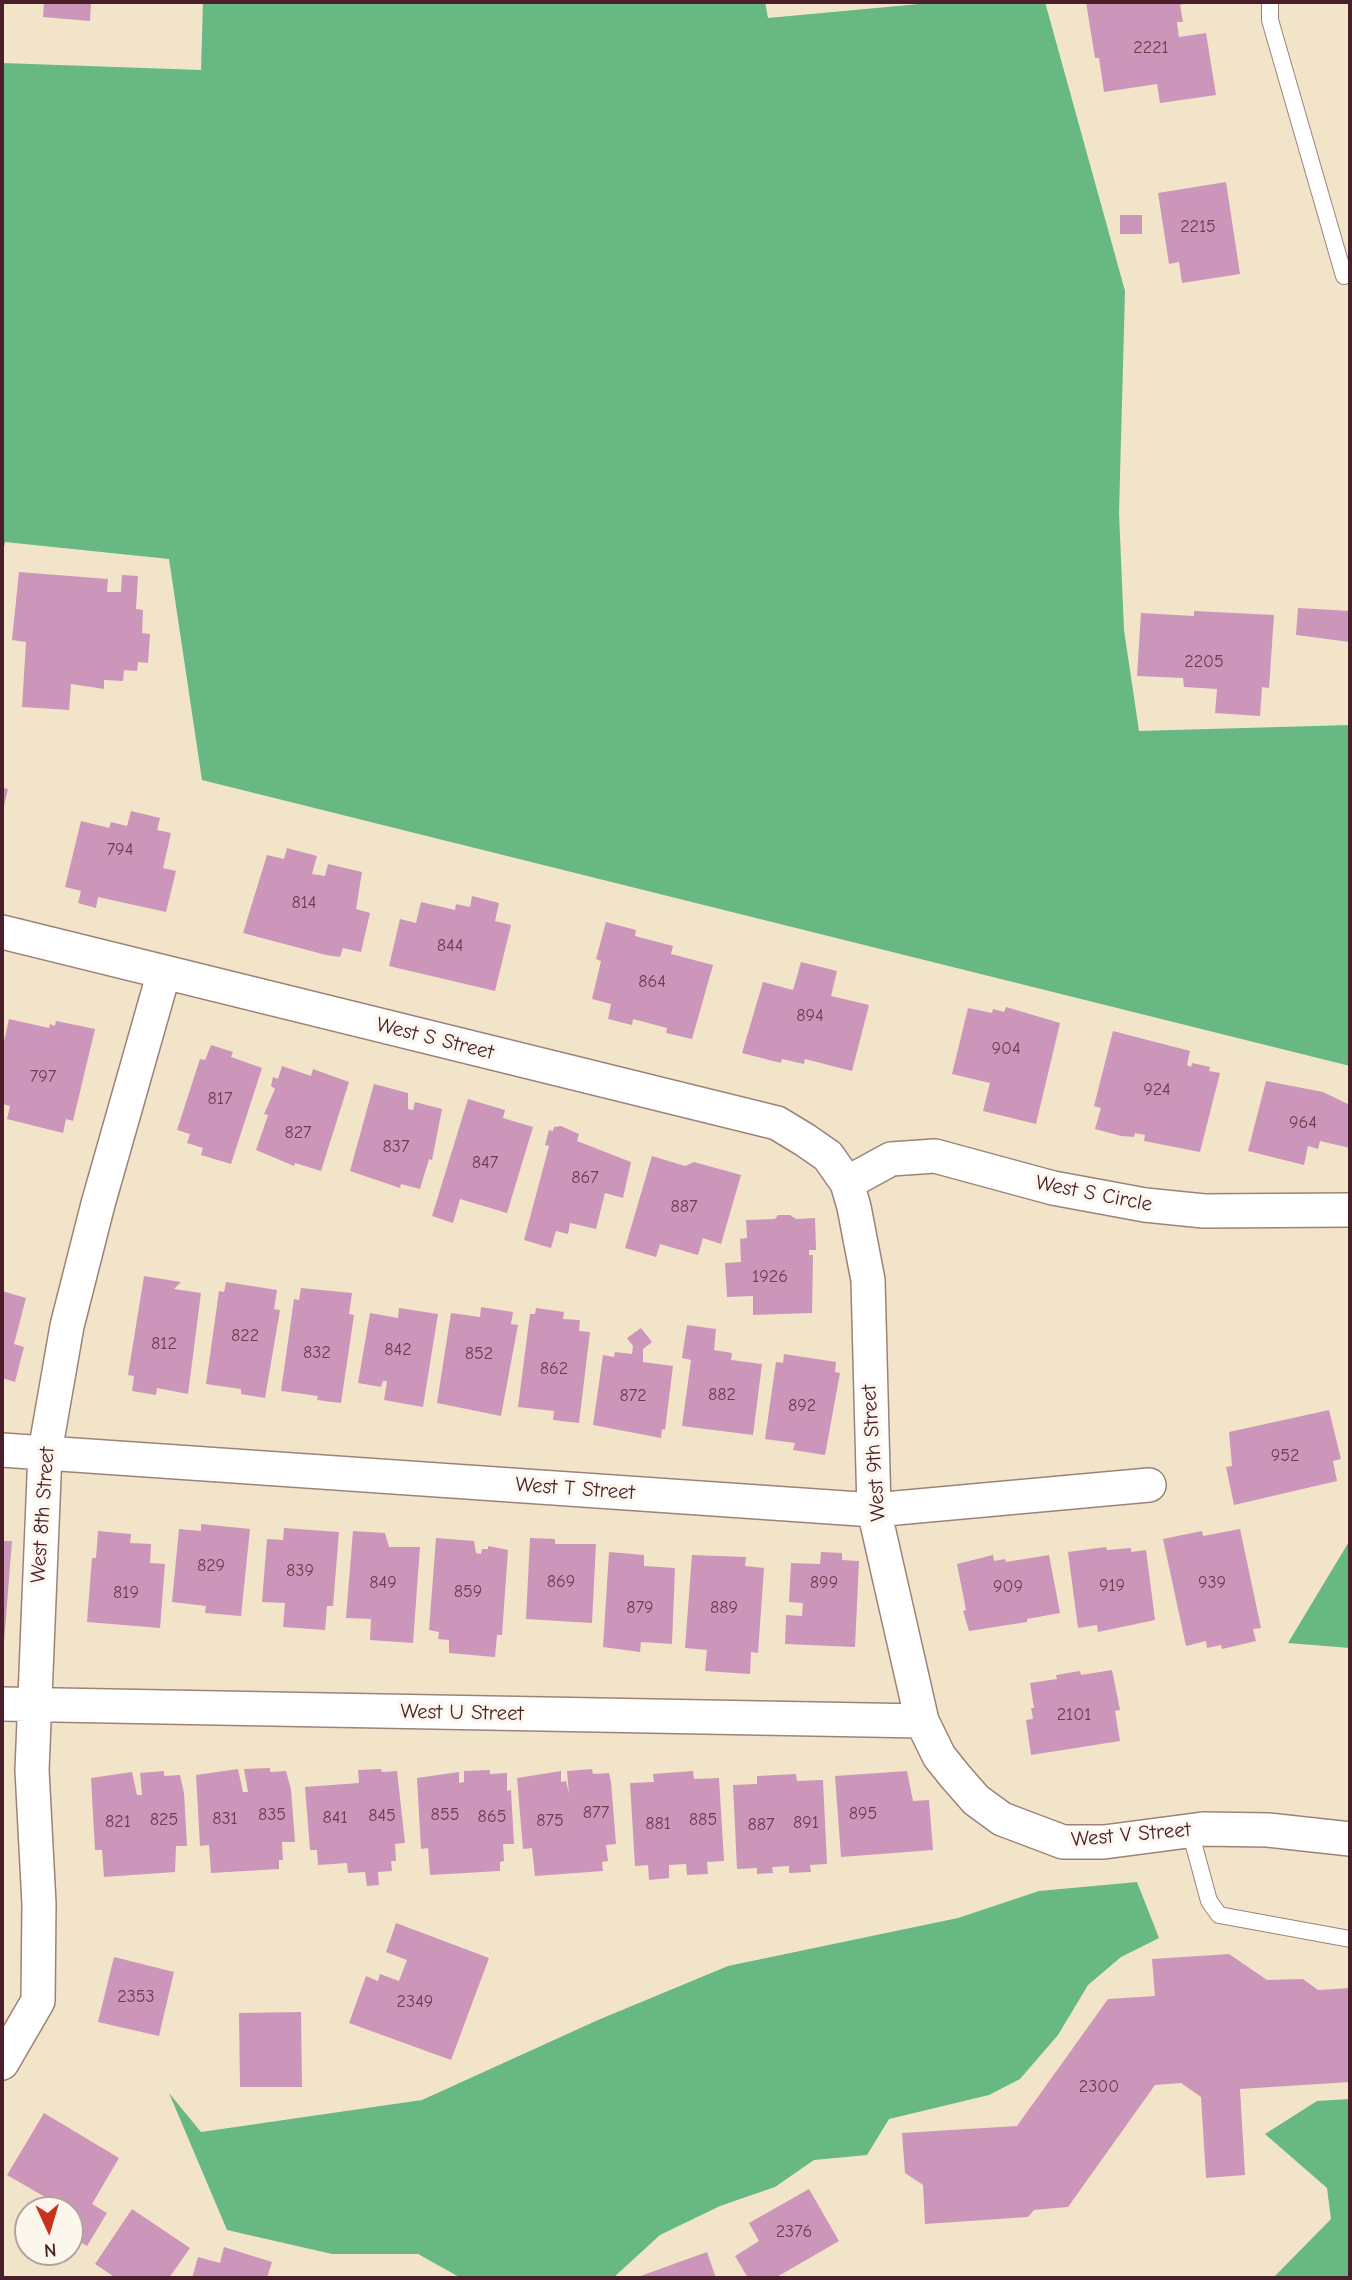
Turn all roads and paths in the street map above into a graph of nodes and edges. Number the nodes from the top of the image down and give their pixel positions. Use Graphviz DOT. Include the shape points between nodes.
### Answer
graph roads {
  1 [pos="1270,2"];
  2 [pos="1344,276"];
  3 [pos="2,932"];
  4 [pos="164,972"];
  5 [pos="846,1183"];
  6 [pos="1350,1210"];
  7 [pos="2,1450"];
  8 [pos="45,1452"];
  9 [pos="1149,1485"];
  10 [pos="874,1510"];
  11 [pos="17,1705"];
  12 [pos="922,1721"];
  13 [pos="1190,1831"];
  14 [pos="1350,1839"];
  15 [pos="1350,1939"];
  16 [pos="2,2063"];
  1 -- 2 [label="lane" via="1270,20"];
  3 -- 4 [label="street, West S Street"];
  4 -- 5 [label="street, West S Street" via="777,1123 828,1156"];
  4 -- 8 [label="street, West 8th Street" via="70,1312"];
  5 -- 6 [label="street, West S Circle" via="891,1159 935,1156 1054,1188 1145,1205 1203,1211"];
  5 -- 10 [label="street, West 9th Street" via="868,1280"];
  7 -- 8 [label="street, West T Street"];
  8 -- 10 [label="street, West T Street"];
  8 -- 11 [label="street, West 8th Street"];
  9 -- 10 [label="street, West T Street"];
  10 -- 12 [label="street, West 9th Street"];
  11 -- 12 [label="street, West U Street"];
  11 -- 16 [label="street, West 8th Street" via="32,1770 40,1955 38,2001"];
  12 -- 13 [label="street, West V Street" via="940,1756 976,1800 1029,1831 1063,1842 1104,1842"];
  13 -- 14 [label="street, West V Street" via="1268,1830"];
  13 -- 15 [label="lane" via="1209,1901 1219,1914"];
}
